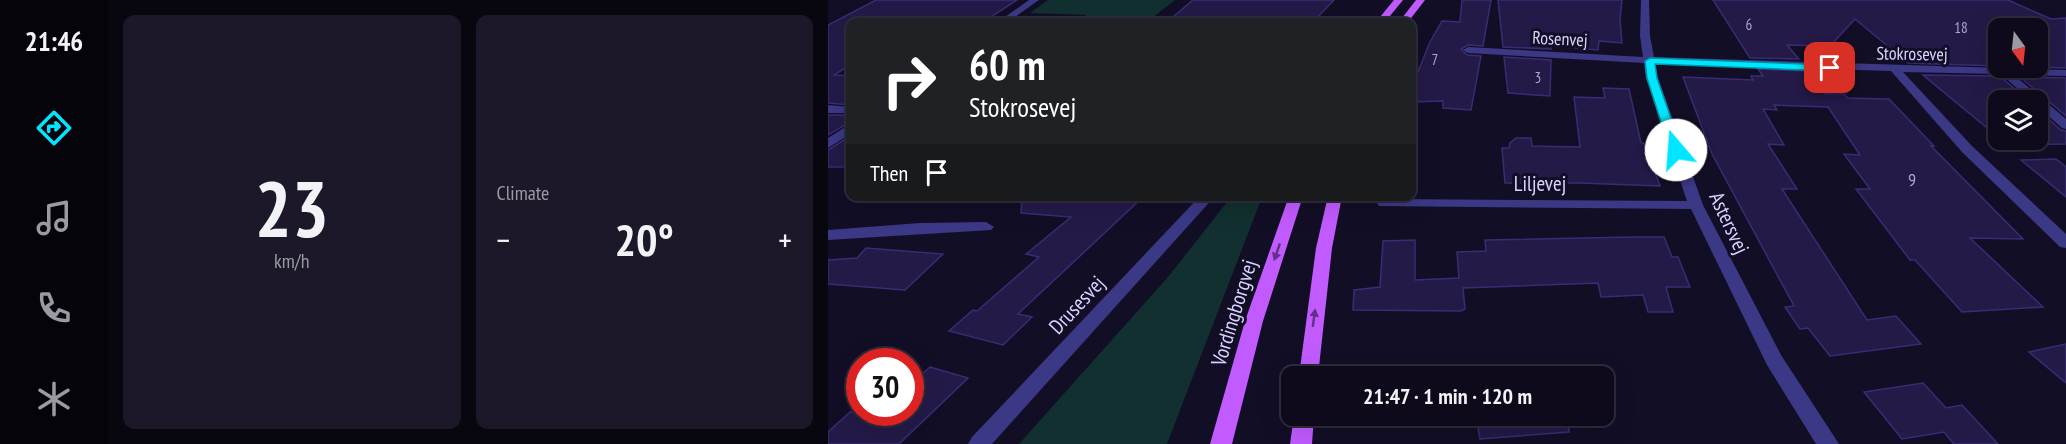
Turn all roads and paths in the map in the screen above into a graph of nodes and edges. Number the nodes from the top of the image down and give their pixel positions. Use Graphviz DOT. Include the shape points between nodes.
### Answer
graph roads {
  1 [pos="1035,0"];
  2 [pos="1399,0"];
  3 [pos="1421,0"];
  4 [pos="1644,0"];
  5 [pos="1008,18"];
  6 [pos="1383,18"];
  7 [pos="1406,18"];
  8 [pos="1468,50"];
  9 [pos="1650,61"];
  10 [pos="1895,70"];
  11 [pos="1988,73"];
  12 [pos="2048,74"];
  13 [pos="2066,74"];
  14 [pos="2012,78"];
  15 [pos="828,109"];
  16 [pos="846,110"];
  17 [pos="2066,125"];
  18 [pos="846,131"];
  19 [pos="828,144"];
  20 [pos="1203,201"];
  21 [pos="1294,201"];
  22 [pos="1334,201"];
  23 [pos="1383,203"];
  24 [pos="1696,205"];
  25 [pos="986,227"];
  26 [pos="828,236"];
  27 [pos="2066,243"];
  28 [pos="1309,366"];
  29 [pos="1303,426"];
  30 [pos="979,444"];
  31 [pos="1221,444"];
  32 [pos="1301,444"];
  33 [pos="1828,444"];
  1 -- 5 [label="street"];
  2 -- 6 [label="main road"];
  3 -- 7 [label="main road"];
  4 -- 9 [label="street, Astersvej"];
  8 -- 9 [label="street, Rosenvej"];
  9 -- 10 [label="street, Stokrosevej"];
  9 -- 24 [label="street, Astersvej" via="1652,78"];
  10 -- 11 [label="street, Stokrosevej"];
  10 -- 27 [label="street" via="1967,149"];
  12 -- 13 [label="street, Stokrosevej"];
  14 -- 17 [label="street"];
  15 -- 16 [label="street"];
  18 -- 19 [label="street"];
  20 -- 30 [label="street, Drusesvej"];
  21 -- 31 [label="main road, Vordingborgvej, one-way" via="1254,321"];
  28 -- 22 [label="main road, one-way"];
  23 -- 24 [label="street, Liljevej"];
  24 -- 33 [label="street, Astersvej" via="1774,360"];
  25 -- 26 [label="street" via="914,228"];
  29 -- 32 [label="main road"];
}
